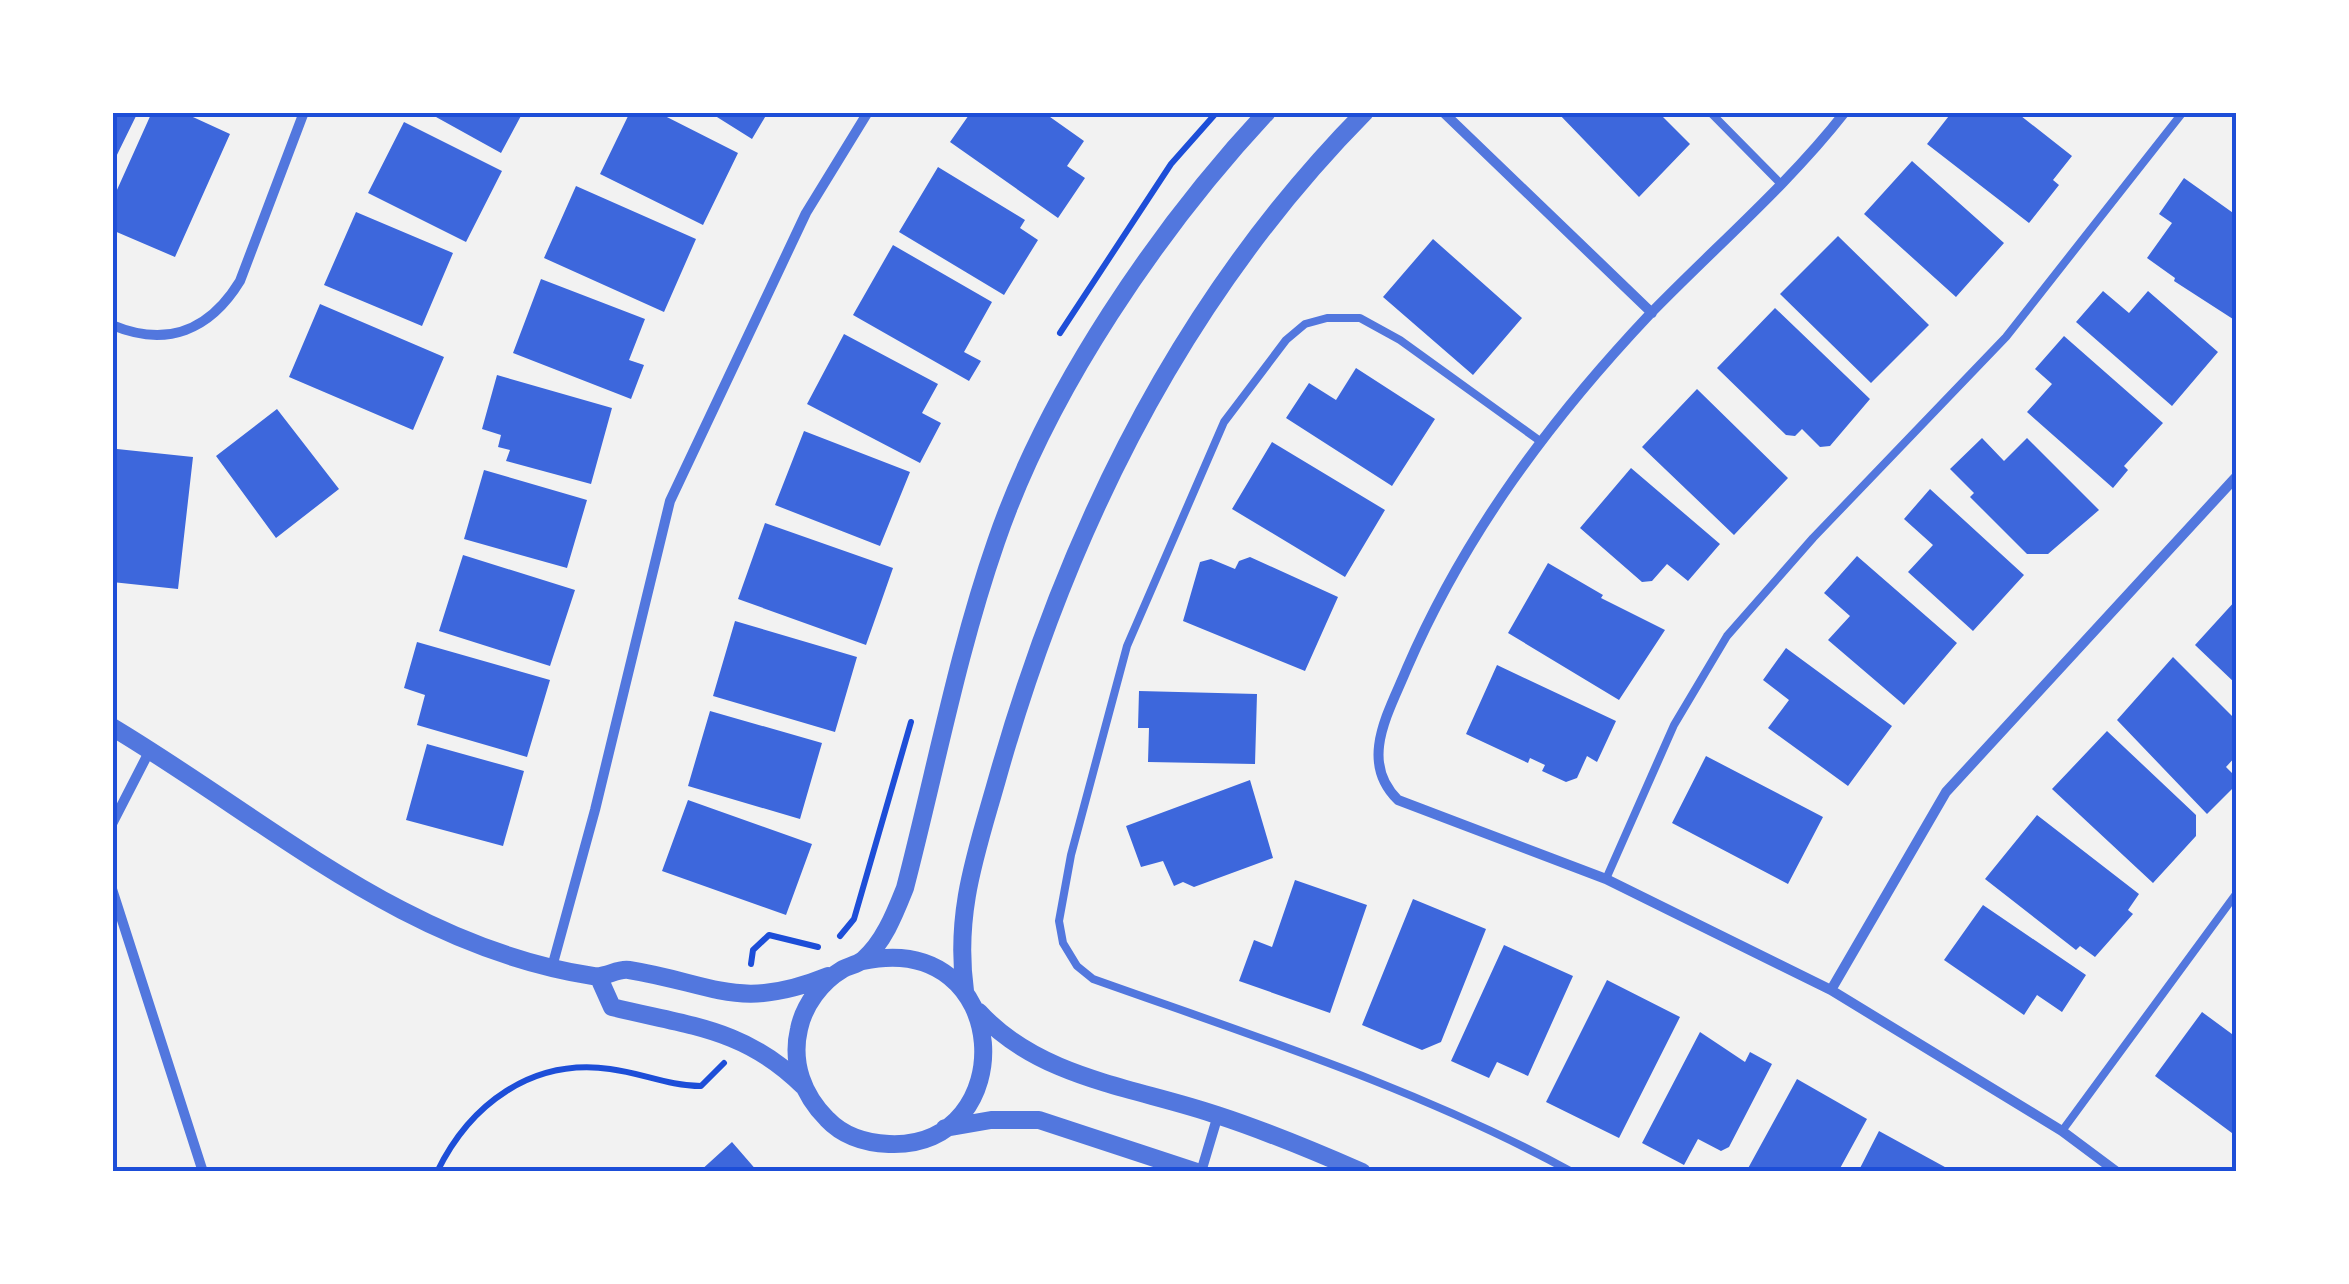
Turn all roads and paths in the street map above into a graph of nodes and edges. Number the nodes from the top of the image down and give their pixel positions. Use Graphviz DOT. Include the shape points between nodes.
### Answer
graph roads {
  1 [pos="304,112"];
  2 [pos="868,112"];
  3 [pos="1217,112"];
  4 [pos="1267,112"];
  5 [pos="1365,112"];
  6 [pos="1443,112"];
  7 [pos="1710,112"];
  8 [pos="1845,112"];
  9 [pos="2183,112"];
  10 [pos="1781,184"];
  11 [pos="1652,313"];
  12 [pos="112,325"];
  13 [pos="1052,348"];
  14 [pos="1540,442"];
  15 [pos="2236,477"];
  16 [pos="916,705"];
  17 [pos="112,727"];
  18 [pos="150,750"];
  19 [pos="112,824"];
  20 [pos="1606,879"];
  21 [pos="112,889"];
  22 [pos="2236,894"];
  23 [pos="863,960"];
  24 [pos="552,967"];
  25 [pos="842,970"];
  26 [pos="599,978"];
  27 [pos="1831,990"];
  28 [pos="965,991"];
  29 [pos="744,997"];
  30 [pos="976,1008"];
  31 [pos="734,1036"];
  32 [pos="804,1086"];
  33 [pos="1218,1115"];
  34 [pos="944,1128"];
  35 [pos="2062,1130"];
  36 [pos="203,1172"];
  37 [pos="437,1172"];
  38 [pos="1199,1172"];
  39 [pos="1362,1172"];
  40 [pos="1572,1172"];
  41 [pos="2117,1172"];
  1 -- 12 [label="street" via="225,306 176,336 146,336"];
  2 -- 24 [label="street" via="806,213 670,502"];
  3 -- 13 [label="path" via="1171,164"];
  4 -- 23 [label="street" via="1206,178 1153,252 1045,433 997,538 906,888"];
  5 -- 28 [label="street" via="1246,248 1186,337 1104,488 1017,713 962,905"];
  6 -- 11 [label="street"];
  7 -- 10 [label="lane"];
  8 -- 10 [label="street"];
  9 -- 20 [label="lane" via="2006,337 1727,636 1674,725"];
  10 -- 11 [label="street"];
  11 -- 14 [label="street"];
  14 -- 20 [label="street" via="1477,530 1424,628 1378,742 1379,774 1398,800"];
  14 -- 40 [label="lane" via="1360,318 1305,324 1286,340 1224,422 1128,646 1059,920 1063,944 1093,979 1378,1080 1493,1128"];
  15 -- 27 [label="street" via="1946,792"];
  16 -- 29 [label="path" via="854,919 831,948 786,937 762,939"];
  17 -- 18 [label="street"];
  18 -- 19 [label="street"];
  18 -- 24 [label="street" via="416,921"];
  20 -- 27 [label="street"];
  21 -- 36 [label="street"];
  22 -- 35 [label="lane"];
  23 -- 25 [label="street"];
  23 -- 28 [label="street" via="886,956 930,964"];
  24 -- 26 [label="street"];
  25 -- 29 [label="street" via="795,989"];
  25 -- 32 [label="street" via="802,1016 796,1048"];
  26 -- 29 [label="street" via="624,968"];
  26 -- 31 [label="street" via="612,1008"];
  27 -- 35 [label="street"];
  28 -- 30 [label="street"];
  30 -- 33 [label="street" via="1010,1043 1054,1067"];
  30 -- 34 [label="street" via="984,1070 976,1093"];
  31 -- 32 [label="street" via="773,1056"];
  31 -- 37 [label="path" via="721,1070 701,1086 674,1086 607,1068 538,1075 470,1116"];
  32 -- 34 [label="street" via="832,1124 852,1137 899,1144"];
  33 -- 38 [label="street"];
  33 -- 39 [label="street"];
  34 -- 38 [label="street" via="1039,1120"];
  35 -- 41 [label="street"];
}
